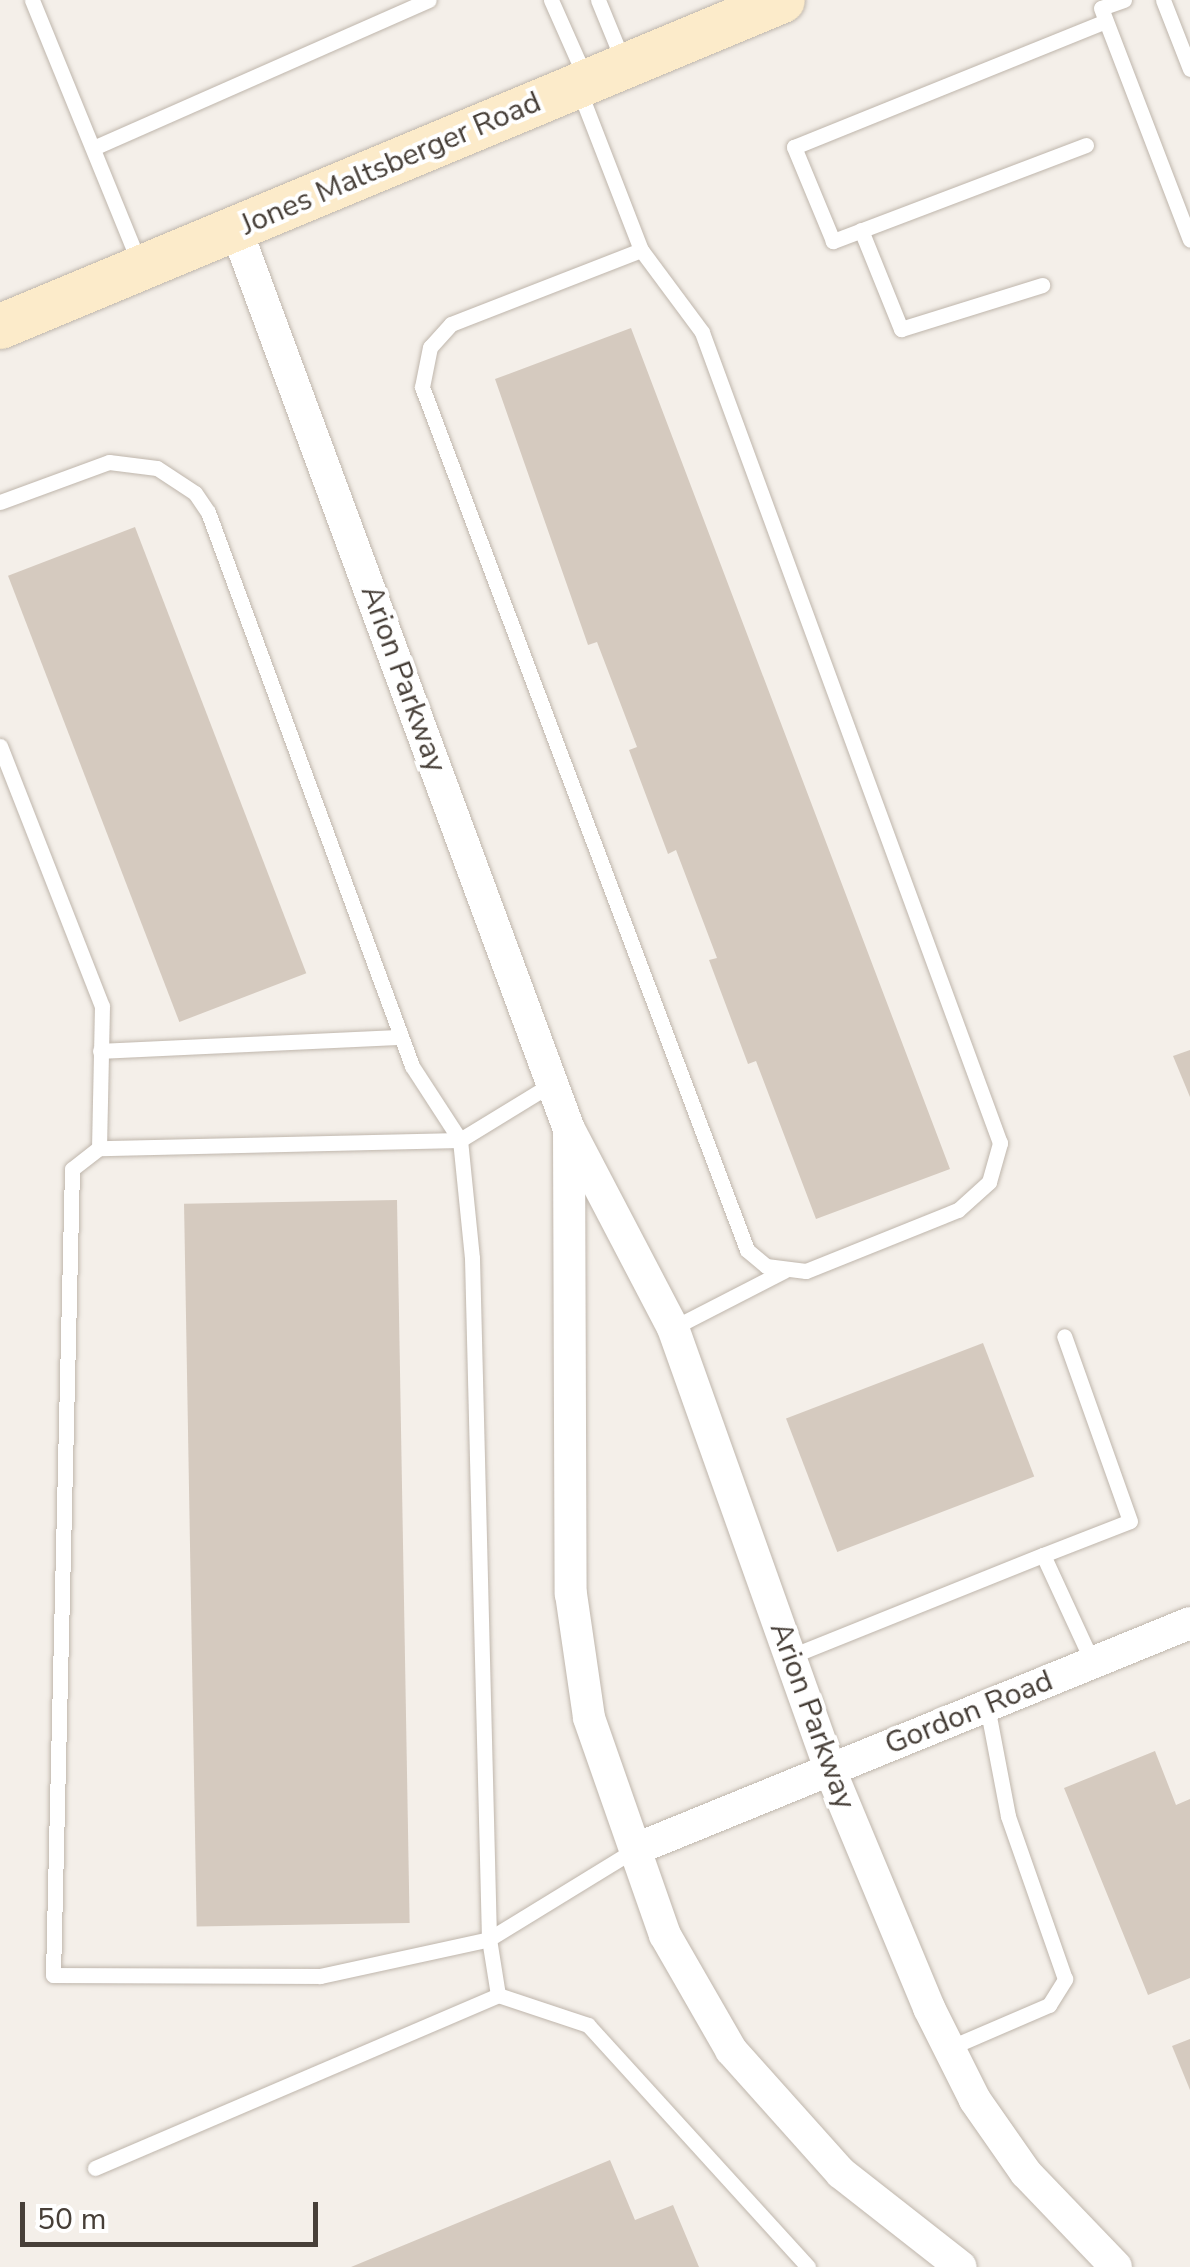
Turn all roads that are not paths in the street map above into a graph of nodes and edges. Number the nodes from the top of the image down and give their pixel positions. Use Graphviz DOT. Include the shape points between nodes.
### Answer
graph roads {
  1 [pos="32,0"];
  2 [pos="428,0"];
  3 [pos="551,0"];
  4 [pos="598,0"];
  5 [pos="782,0"];
  6 [pos="1124,0"];
  7 [pos="1162,0"];
  8 [pos="1102,10"];
  9 [pos="1190,68"];
  10 [pos="597,78"];
  11 [pos="1086,145"];
  12 [pos="93,148"];
  13 [pos="236,229"];
  14 [pos="861,230"];
  15 [pos="1190,240"];
  16 [pos="641,250"];
  17 [pos="142,268"];
  18 [pos="1042,285"];
  19 [pos="0,326"];
  20 [pos="0,502"];
  21 [pos="0,746"];
  22 [pos="401,1037"];
  23 [pos="100,1051"];
  24 [pos="553,1083"];
  25 [pos="570,1129"];
  26 [pos="460,1140"];
  27 [pos="99,1148"];
  28 [pos="784,1271"];
  29 [pos="673,1328"];
  30 [pos="1064,1336"];
  31 [pos="1042,1555"];
  32 [pos="1190,1623"];
  33 [pos="789,1657"];
  34 [pos="1094,1663"];
  35 [pos="987,1706"];
  36 [pos="830,1770"];
  37 [pos="636,1849"];
  38 [pos="489,1939"];
  39 [pos="498,1995"];
  40 [pos="949,2048"];
  41 [pos="96,2168"];
  42 [pos="808,2267"];
  43 [pos="961,2267"];
  44 [pos="1116,2267"];
  1 -- 12 [label="lane"];
  2 -- 12 [label="lane"];
  3 -- 10 [label="lane"];
  4 -- 10 [label="lane"];
  5 -- 10 [label="main road, Jones Maltsberger Road"];
  6 -- 8 [label="lane"];
  7 -- 9 [label="lane"];
  8 -- 14 [label="lane" via="794,147 833,241"];
  8 -- 15 [label="lane"];
  10 -- 13 [label="main road, Jones Maltsberger Road"];
  10 -- 16 [label="lane"];
  11 -- 14 [label="lane"];
  12 -- 17 [label="lane"];
  13 -- 17 [label="main road, Jones Maltsberger Road"];
  13 -- 24 [label="street, Arion Parkway"];
  14 -- 18 [label="lane" via="901,329"];
  16 -- 28 [label="lane" via="702,332 1000,1143 989,1182 958,1210 806,1270"];
  16 -- 28 [label="lane" via="451,324 430,347 422,387 747,1250"];
  17 -- 19 [label="main road, Jones Maltsberger Road"];
  20 -- 22 [label="lane" via="108,462 157,468 195,493 208,512"];
  21 -- 23 [label="lane" via="102,1006"];
  22 -- 23 [label="lane"];
  22 -- 26 [label="lane"];
  23 -- 27 [label="lane"];
  24 -- 25 [label="street, Arion Parkway"];
  24 -- 26 [label="lane"];
  25 -- 29 [label="street, Arion Parkway"];
  25 -- 37 [label="street, Arion Parkway" via="571,1594 589,1718"];
  26 -- 27 [label="lane"];
  26 -- 38 [label="lane" via="472,1258"];
  27 -- 38 [label="lane" via="72,1169 53,1975 320,1976"];
  28 -- 29 [label="lane"];
  29 -- 33 [label="street, Arion Parkway"];
  30 -- 31 [label="lane" via="1130,1521"];
  31 -- 33 [label="lane"];
  31 -- 34 [label="lane"];
  32 -- 34 [label="street, Gordon Road"];
  33 -- 36 [label="street, Arion Parkway"];
  34 -- 35 [label="street, Gordon Road"];
  35 -- 36 [label="street, Gordon Road"];
  35 -- 40 [label="lane" via="1008,1816 1065,1979 1049,2006"];
  36 -- 37 [label="street, Gordon Road"];
  36 -- 40 [label="street, Arion Parkway"];
  37 -- 38 [label="lane"];
  37 -- 43 [label="street, Arion Parkway" via="665,1935 731,2050 841,2173"];
  38 -- 39 [label="lane"];
  39 -- 41 [label="lane"];
  39 -- 42 [label="lane" via="588,2025"];
  40 -- 44 [label="street, Arion Parkway" via="974,2100 1026,2174"];
}
